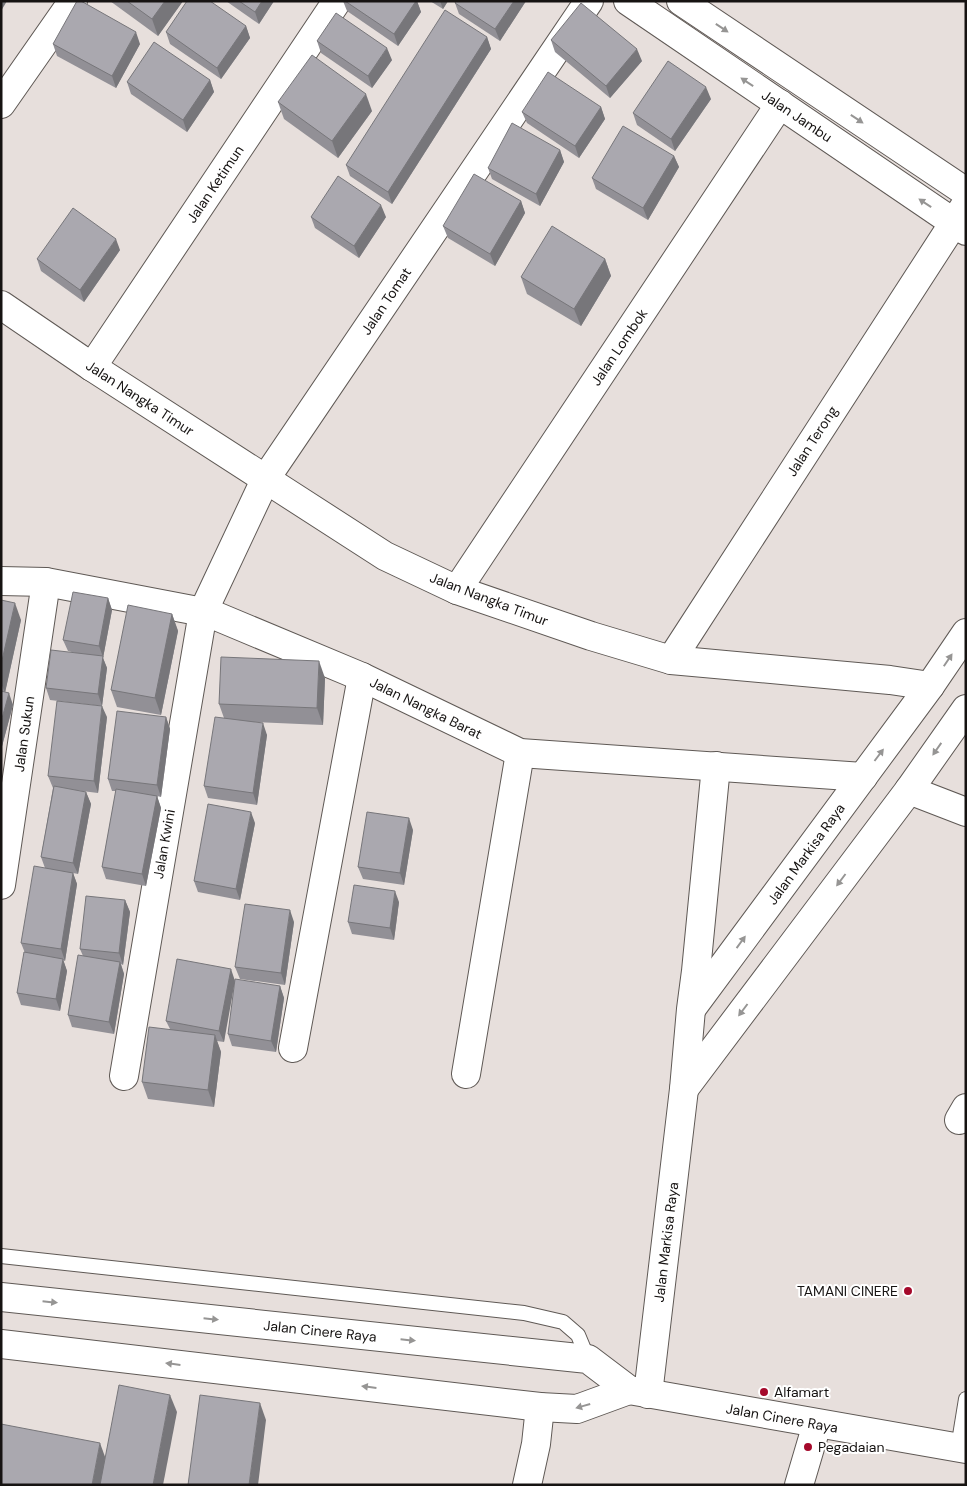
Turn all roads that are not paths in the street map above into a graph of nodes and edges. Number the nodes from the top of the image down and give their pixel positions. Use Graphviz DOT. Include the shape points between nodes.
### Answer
graph roads {
  1 [pos="73,1"];
  2 [pos="337,1"];
  3 [pos="589,1"];
  4 [pos="628,1"];
  5 [pos="681,1"];
  6 [pos="6,87"];
  7 [pos="780,104"];
  8 [pos="966,192"];
  9 [pos="962,219"];
  10 [pos="1,305"];
  11 [pos="92,367"];
  12 [pos="266,478"];
  13 [pos="1,581"];
  14 [pos="46,582"];
  15 [pos="457,590"];
  16 [pos="203,612"];
  17 [pos="966,633"];
  18 [pos="671,660"];
  19 [pos="362,677"];
  20 [pos="930,686"];
  21 [pos="966,709"];
  22 [pos="520,753"];
  23 [pos="716,766"];
  24 [pos="863,777"];
  25 [pos="909,790"];
  26 [pos="966,812"];
  27 [pos="1,885"];
  28 [pos="691,1009"];
  29 [pos="293,1048"];
  30 [pos="466,1074"];
  31 [pos="124,1076"];
  32 [pos="684,1089"];
  33 [pos="1,1256"];
  34 [pos="1,1297"];
  35 [pos="1,1344"];
  36 [pos="588,1359"];
  37 [pos="639,1392"];
  38 [pos="966,1399"];
  39 [pos="540,1407"];
  40 [pos="816,1424"];
  41 [pos="962,1448"];
  42 [pos="527,1485"];
  43 [pos="799,1485"];
  1 -- 6 [label="street"];
  2 -- 11 [label="street, Jalan Ketimun"];
  3 -- 12 [label="street, Jalan Tomat"];
  7 -- 4 [label="street, Jalan Jambu, one-way"];
  5 -- 8 [label="street, one-way"];
  9 -- 7 [label="street, Jalan Jambu, one-way"];
  7 -- 15 [label="street, Jalan Lombok"];
  9 -- 18 [label="street, Jalan Terong"];
  10 -- 11 [label="street, Jalan Nangka Timur"];
  11 -- 12 [label="street, Jalan Nangka Timur"];
  12 -- 15 [label="street, Jalan Nangka Timur" via="385,556"];
  12 -- 16 [label="street, Jalan Tomat"];
  13 -- 14 [label="street, Jalan Nangka Barat"];
  14 -- 16 [label="street, Jalan Nangka Barat"];
  14 -- 27 [label="street, Jalan Sukun"];
  15 -- 18 [label="street, Jalan Nangka Timur"];
  16 -- 19 [label="street, Jalan Nangka Barat"];
  16 -- 31 [label="street, Jalan Kwini"];
  20 -- 17 [label="street, Jalan Markisa Raya, one-way"];
  18 -- 20 [label="street, Jalan Nangka Timur"];
  19 -- 22 [label="street, Jalan Nangka Barat"];
  19 -- 29 [label="street"];
  24 -- 20 [label="street, Jalan Markisa Raya, one-way"];
  21 -- 25 [label="street, one-way"];
  22 -- 23 [label="street, Jalan Nangka Barat"];
  22 -- 30 [label="street"];
  23 -- 24 [label="street, Jalan Nangka Barat"];
  23 -- 28 [label="street"];
  28 -- 24 [label="street, Jalan Markisa Raya, one-way"];
  25 -- 26 [label="street"];
  25 -- 32 [label="street, one-way"];
  28 -- 32 [label="street, Jalan Markisa Raya"];
  32 -- 37 [label="street, Jalan Markisa Raya"];
  33 -- 36 [label="lane" via="524,1313 563,1322 578,1335"];
  34 -- 36 [label="street, Jalan Cinere Raya, one-way"];
  39 -- 35 [label="street, one-way"];
  36 -- 37 [label="street, Jalan Cinere Raya"];
  37 -- 39 [label="street, one-way" via="577,1409"];
  37 -- 40 [label="street, Jalan Cinere Raya"];
  38 -- 41 [label="lane"];
  39 -- 42 [label="street"];
  40 -- 41 [label="street, Jalan Cinere Raya"];
  40 -- 43 [label="street"];
}
